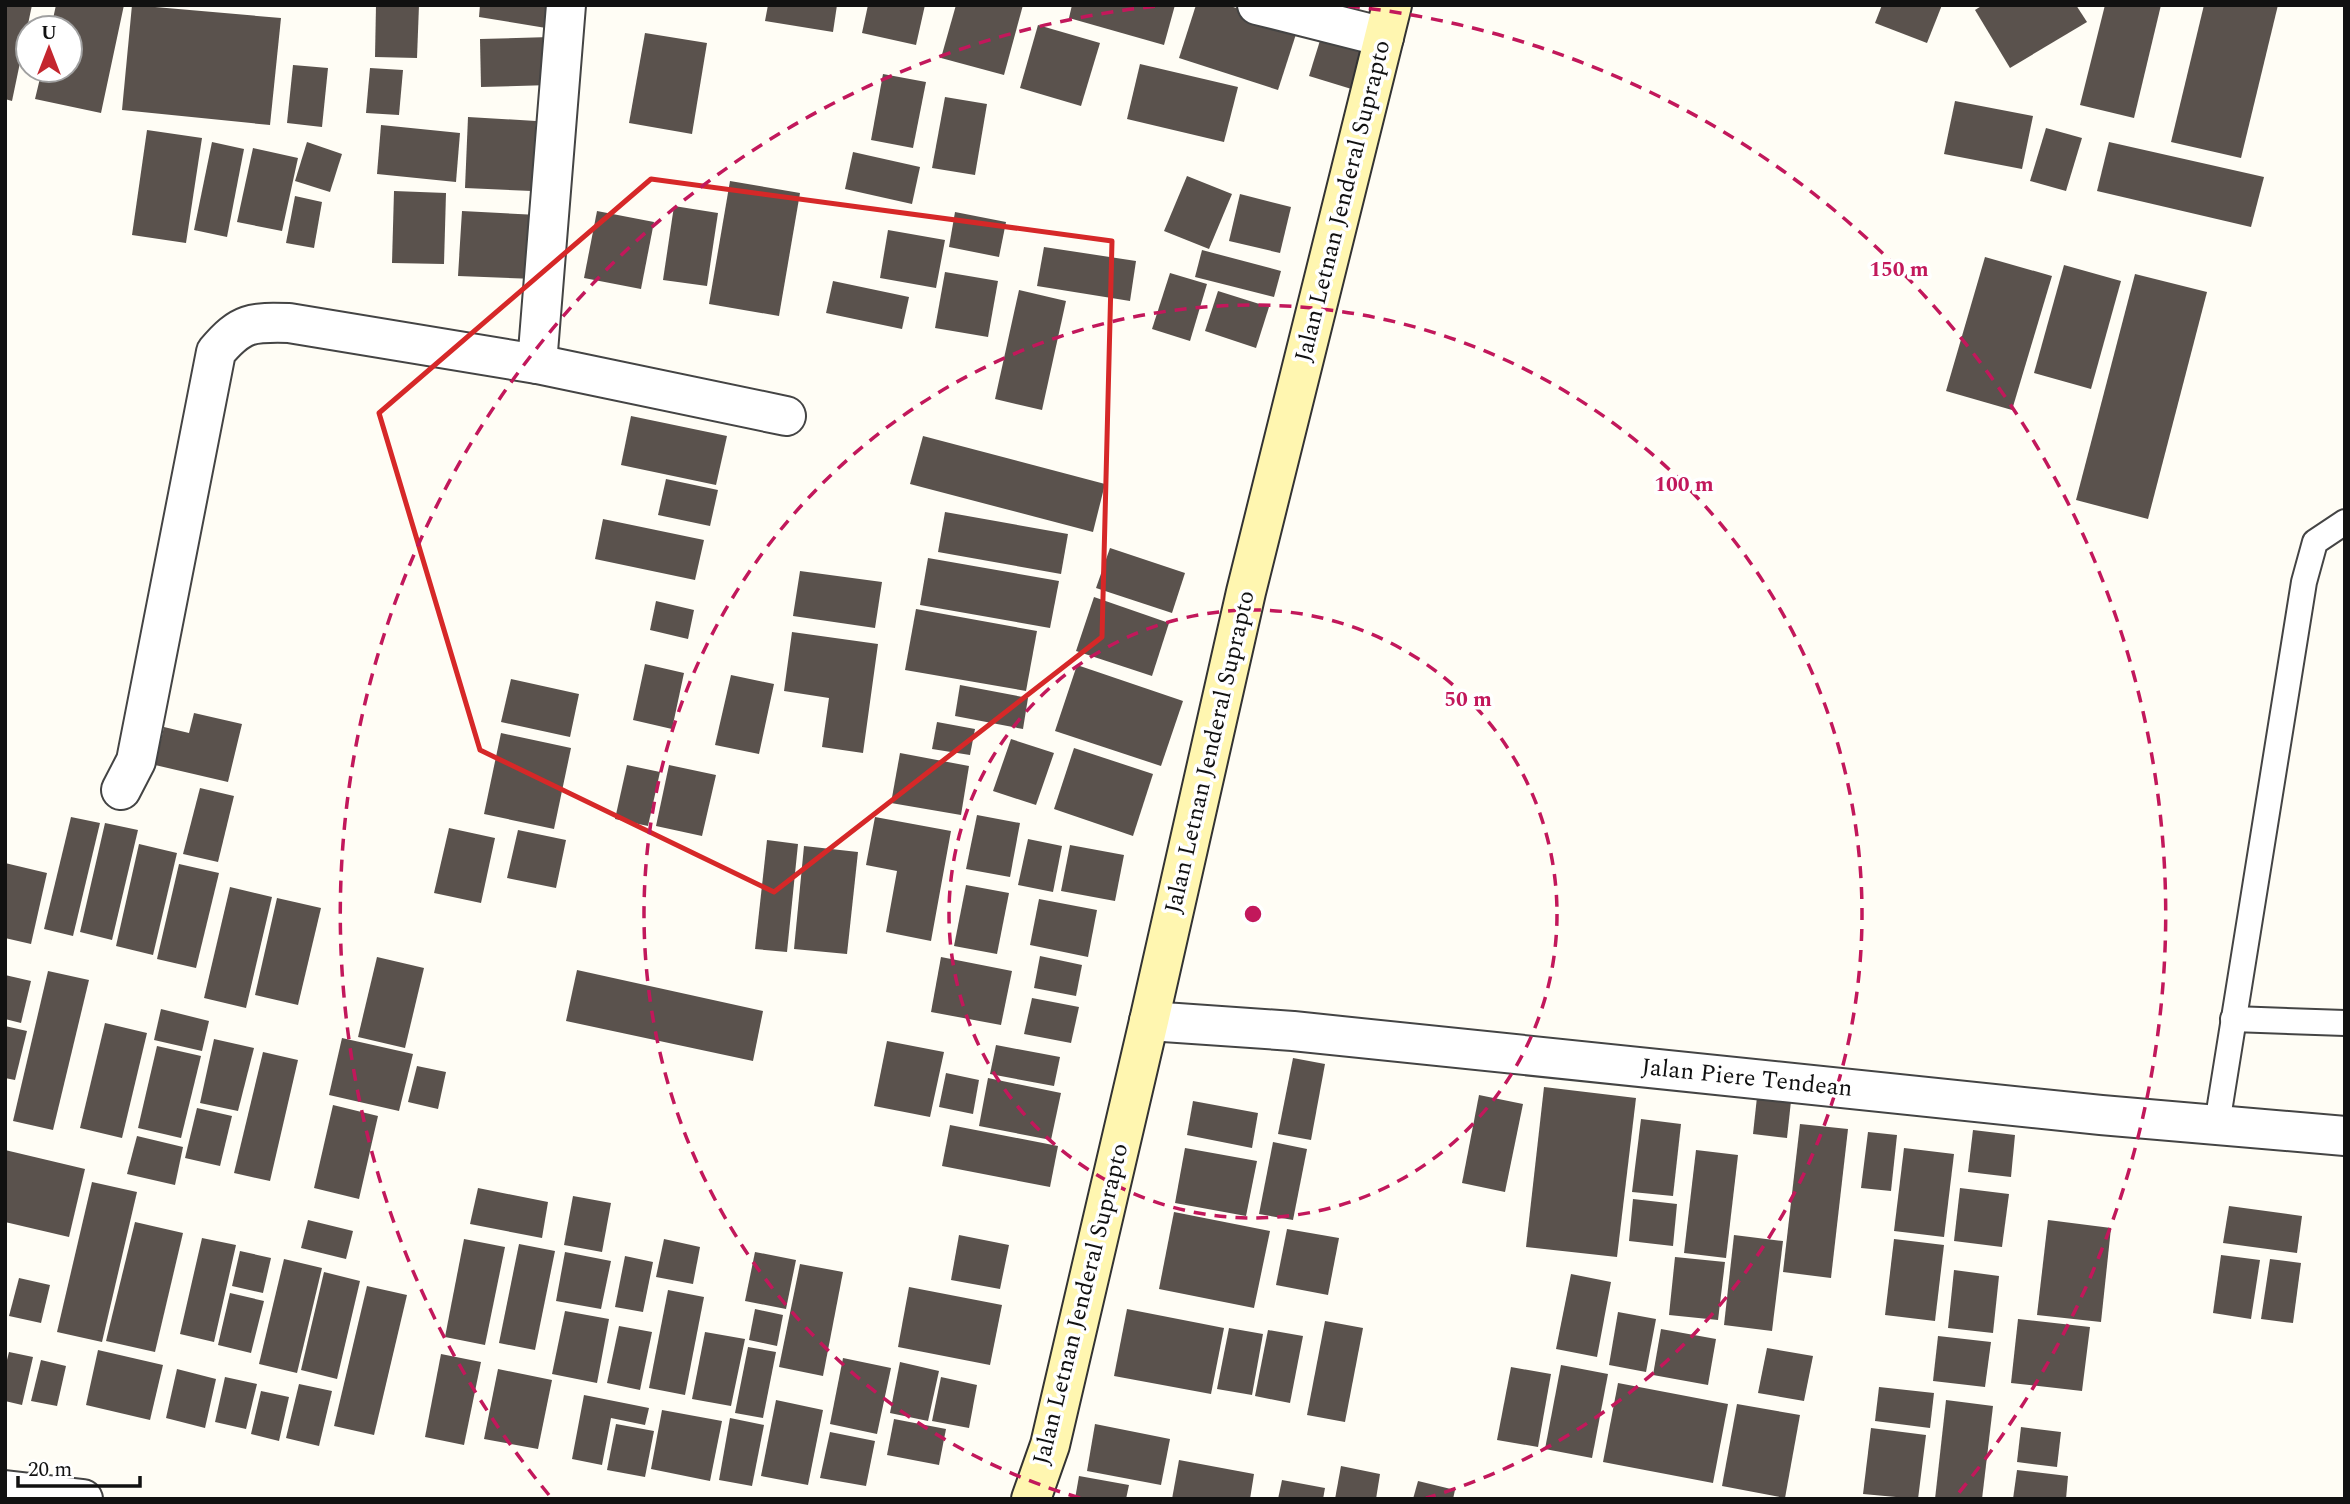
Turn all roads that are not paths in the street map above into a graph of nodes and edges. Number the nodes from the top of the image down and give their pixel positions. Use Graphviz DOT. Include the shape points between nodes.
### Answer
graph roads {
  1 [pos="566,5"];
  2 [pos="1257,5"];
  3 [pos="1388,21"];
  4 [pos="537,364"];
  5 [pos="786,416"];
  6 [pos="2345,522"];
  7 [pos="121,790"];
  8 [pos="2233,1018"];
  9 [pos="1149,1021"];
  10 [pos="2345,1023"];
  11 [pos="2217,1124"];
  12 [pos="2345,1136"];
  13 [pos="5,1490"];
  14 [pos="83,1499"];
  15 [pos="1031,1499"];
  1 -- 4 [label="street"];
  2 -- 3 [label="street"];
  3 -- 9 [label="main road, Jalan Letnan Jenderal Suprapto" via="1246,592"];
  4 -- 5 [label="street"];
  4 -- 7 [label="street" via="289,323 248,324 228,337 216,352 136,761"];
  6 -- 8 [label="lane" via="2315,542 2304,582"];
  8 -- 10 [label="lane"];
  8 -- 11 [label="lane"];
  9 -- 11 [label="street, Jalan Piere Tendean" via="1293,1031"];
  9 -- 15 [label="main road, Jalan Letnan Jenderal Suprapto" via="1050,1445"];
  11 -- 12 [label="street, Jalan Piere Tendean"];
  13 -- 14 [label="street"];
}
